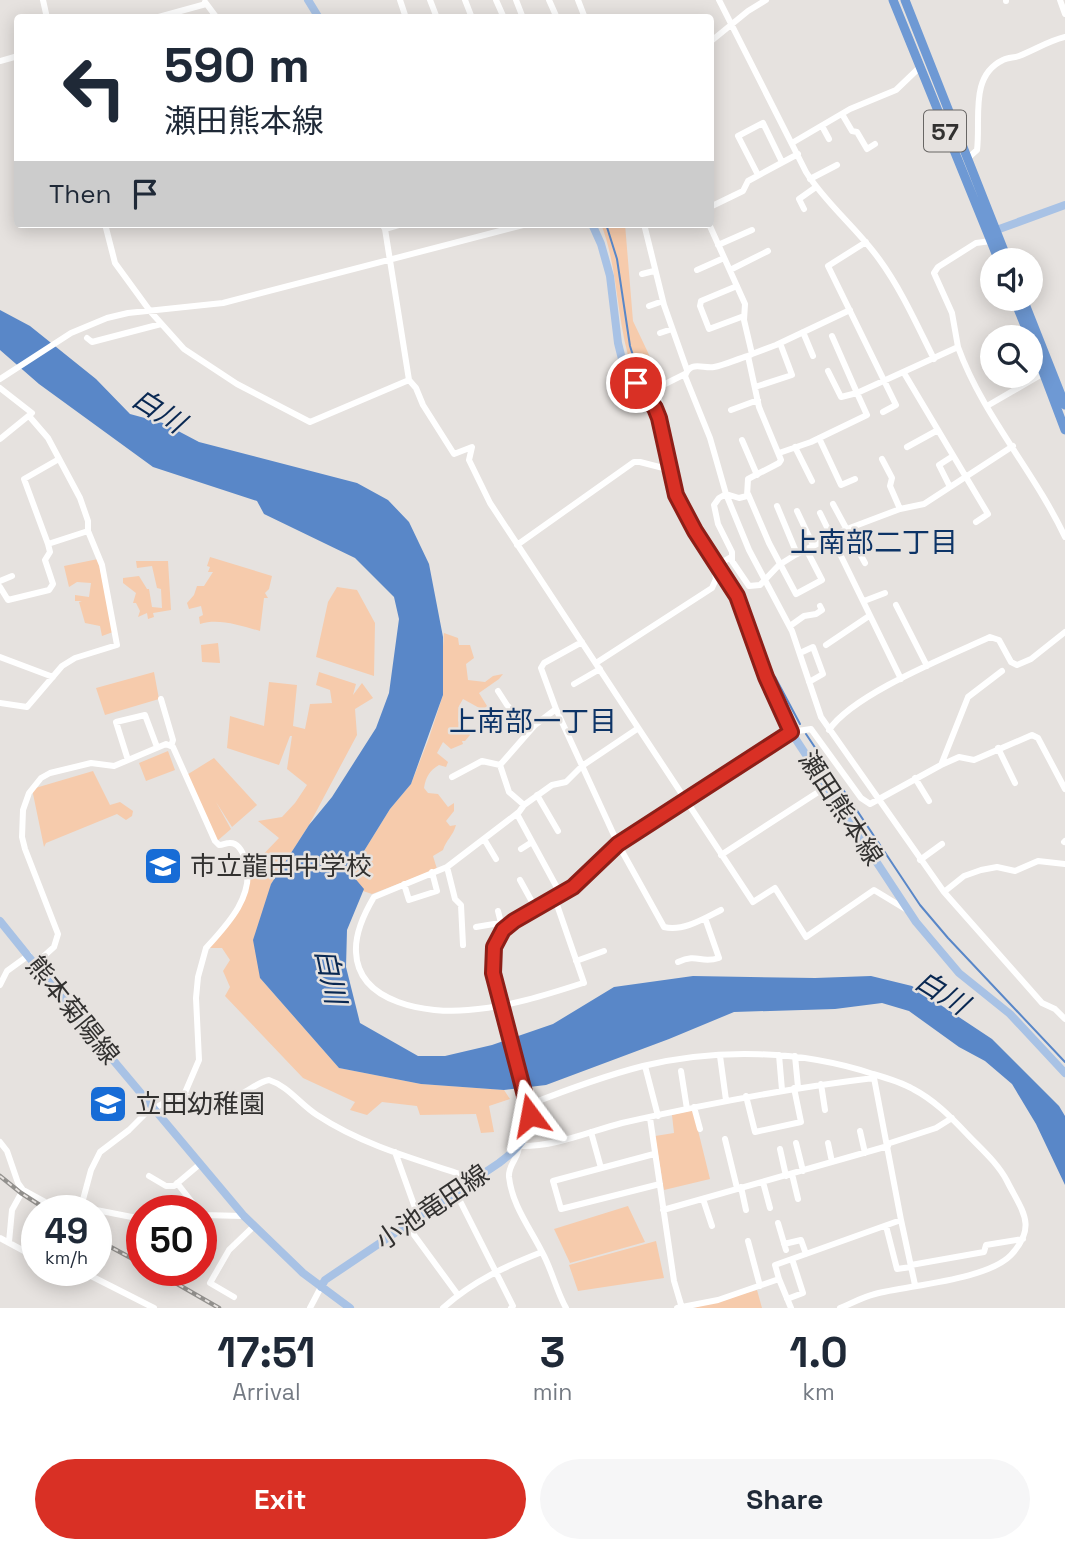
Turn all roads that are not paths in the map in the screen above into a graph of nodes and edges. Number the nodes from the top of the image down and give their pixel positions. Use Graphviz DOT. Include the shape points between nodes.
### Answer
graph roads {
  1 [pos="719,0"];
  2 [pos="748,0"];
  3 [pos="766,0"];
  4 [pos="893,0"];
  5 [pos="905,0"];
  6 [pos="1060,0"];
  7 [pos="205,2"];
  8 [pos="752,9"];
  9 [pos="168,14"];
  10 [pos="1065,14"];
  11 [pos="733,26"];
  12 [pos="1065,37"];
  13 [pos="714,40"];
  14 [pos="920,67"];
  15 [pos="842,114"];
  16 [pos="822,126"];
  17 [pos="829,139"];
  18 [pos="792,143"];
  19 [pos="875,144"];
  20 [pos="798,154"];
  21 [pos="968,158"];
  22 [pos="782,162"];
  23 [pos="837,167"];
  24 [pos="758,175"];
  25 [pos="813,182"];
  26 [pos="714,205"];
  27 [pos="1065,205"];
  28 [pos="804,209"];
  29 [pos="106,228"];
  30 [pos="383,228"];
  31 [pos="512,228"];
  32 [pos="594,228"];
  33 [pos="645,228"];
  34 [pos="711,228"];
  35 [pos="752,230"];
  36 [pos="992,235"];
  37 [pos="866,242"];
  38 [pos="718,245"];
  39 [pos="996,248"];
  40 [pos="1000,248"];
  41 [pos="768,251"];
  42 [pos="724,258"];
  43 [pos="389,261"];
  44 [pos="697,270"];
  45 [pos="730,270"];
  46 [pos="654,271"];
  47 [pos="642,274"];
  48 [pos="737,286"];
  49 [pos="663,301"];
  50 [pos="649,306"];
  51 [pos="850,310"];
  52 [pos="150,311"];
  53 [pos="1028,311"];
  54 [pos="744,316"];
  55 [pos="161,324"];
  56 [pos="671,329"];
  57 [pos="803,332"];
  58 [pos="660,333"];
  59 [pos="832,336"];
  60 [pos="87,338"];
  61 [pos="780,343"];
  62 [pos="958,348"];
  63 [pos="750,355"];
  64 [pos="813,356"];
  65 [pos="933,359"];
  66 [pos="828,371"];
  67 [pos="686,372"];
  68 [pos="904,373"];
  69 [pos="1044,373"];
  70 [pos="1,378"];
  71 [pos="409,380"];
  72 [pos="884,382"];
  73 [pos="755,387"];
  74 [pos="0,388"];
  75 [pos="857,393"];
  76 [pos="758,400"];
  77 [pos="1065,402"];
  78 [pos="987,406"];
  79 [pos="731,410"];
  80 [pos="883,412"];
  81 [pos="29,416"];
  82 [pos="659,418"];
  83 [pos="938,430"];
  84 [pos="1065,430"];
  85 [pos="820,438"];
  86 [pos="0,439"];
  87 [pos="742,440"];
  88 [pos="1013,446"];
  89 [pos="795,447"];
  90 [pos="906,447"];
  91 [pos="779,453"];
  92 [pos="954,456"];
  93 [pos="60,459"];
  94 [pos="881,459"];
  95 [pos="671,470"];
  96 [pos="757,475"];
  97 [pos="966,477"];
  98 [pos="855,479"];
  99 [pos="811,481"];
  100 [pos="950,487"];
  101 [pos="726,494"];
  102 [pos="748,494"];
  103 [pos="833,504"];
  104 [pos="777,506"];
  105 [pos="900,509"];
  106 [pos="797,511"];
  107 [pos="820,513"];
  108 [pos="976,522"];
  109 [pos="847,529"];
  110 [pos="88,531"];
  111 [pos="832,536"];
  112 [pos="1065,537"];
  113 [pos="48,544"];
  114 [pos="516,545"];
  115 [pos="813,545"];
  116 [pos="806,549"];
  117 [pos="797,554"];
  118 [pos="731,558"];
  119 [pos="865,563"];
  120 [pos="717,564"];
  121 [pos="780,565"];
  122 [pos="12,576"];
  123 [pos="766,579"];
  124 [pos="0,581"];
  125 [pos="0,588"];
  126 [pos="885,593"];
  127 [pos="863,601"];
  128 [pos="896,606"];
  129 [pos="822,610"];
  130 [pos="869,616"];
  131 [pos="790,626"];
  132 [pos="1065,632"];
  133 [pos="582,642"];
  134 [pos="826,645"];
  135 [pos="800,653"];
  136 [pos="0,657"];
  137 [pos="598,666"];
  138 [pos="927,666"];
  139 [pos="1002,671"];
  140 [pos="53,677"];
  141 [pos="901,679"];
  142 [pos="809,682"];
  143 [pos="574,684"];
  144 [pos="498,691"];
  145 [pos="161,699"];
  146 [pos="0,703"];
  147 [pos="556,709"];
  148 [pos="531,729"];
  149 [pos="637,729"];
  150 [pos="829,730"];
  151 [pos="791,732"];
  152 [pos="171,746"];
  153 [pos="157,747"];
  154 [pos="998,748"];
  155 [pos="128,760"];
  156 [pos="500,765"];
  157 [pos="941,765"];
  158 [pos="582,766"];
  159 [pos="1010,773"];
  160 [pos="452,777"];
  161 [pos="1001,777"];
  162 [pos="915,778"];
  163 [pos="1015,783"];
  164 [pos="826,787"];
  165 [pos="1065,789"];
  166 [pos="537,795"];
  167 [pos="685,800"];
  168 [pos="879,800"];
  169 [pos="929,801"];
  170 [pos="524,805"];
  171 [pos="517,814"];
  172 [pos="558,831"];
  173 [pos="484,839"];
  174 [pos="532,842"];
  175 [pos="618,844"];
  176 [pos="942,844"];
  177 [pos="521,849"];
  178 [pos="721,855"];
  179 [pos="496,859"];
  180 [pos="920,860"];
  181 [pos="1065,864"];
  182 [pos="447,867"];
  183 [pos="432,872"];
  184 [pos="520,880"];
  185 [pos="638,880"];
  186 [pos="404,884"];
  187 [pos="629,886"];
  188 [pos="944,892"];
  189 [pos="558,897"];
  190 [pos="651,904"];
  191 [pos="536,909"];
  192 [pos="643,909"];
  193 [pos="721,910"];
  194 [pos="907,910"];
  195 [pos="498,911"];
  196 [pos="705,918"];
  197 [pos="0,921"];
  198 [pos="514,921"];
  199 [pos="500,923"];
  200 [pos="476,927"];
  201 [pos="463,945"];
  202 [pos="604,951"];
  203 [pos="29,955"];
  204 [pos="576,961"];
  205 [pos="678,962"];
  206 [pos="35,964"];
  207 [pos="0,985"];
  208 [pos="501,1005"];
  209 [pos="1065,1019"];
  210 [pos="779,1055"];
  211 [pos="720,1056"];
  212 [pos="796,1056"];
  213 [pos="645,1066"];
  214 [pos="681,1071"];
  215 [pos="1065,1073"];
  216 [pos="875,1076"];
  217 [pos="821,1084"];
  218 [pos="796,1088"];
  219 [pos="782,1090"];
  220 [pos="184,1095"];
  221 [pos="746,1097"];
  222 [pos="726,1101"];
  223 [pos="528,1105"];
  224 [pos="153,1108"];
  225 [pos="691,1108"];
  226 [pos="825,1110"];
  227 [pos="654,1117"];
  228 [pos="952,1118"];
  229 [pos="700,1129"];
  230 [pos="860,1130"];
  231 [pos="591,1132"];
  232 [pos="724,1139"];
  233 [pos="0,1142"];
  234 [pos="796,1143"];
  235 [pos="828,1143"];
  236 [pos="888,1145"];
  237 [pos="519,1146"];
  238 [pos="780,1149"];
  239 [pos="395,1152"];
  240 [pos="865,1153"];
  241 [pos="654,1154"];
  242 [pos="832,1162"];
  243 [pos="200,1164"];
  244 [pos="601,1168"];
  245 [pos="803,1171"];
  246 [pos="789,1175"];
  247 [pos="149,1177"];
  248 [pos="472,1180"];
  249 [pos="763,1182"];
  250 [pos="177,1183"];
  251 [pos="660,1184"];
  252 [pos="739,1187"];
  253 [pos="23,1190"];
  254 [pos="455,1191"];
  255 [pos="32,1195"];
  256 [pos="84,1195"];
  257 [pos="186,1195"];
  258 [pos="704,1199"];
  259 [pos="798,1199"];
  260 [pos="770,1208"];
  261 [pos="663,1210"];
  262 [pos="746,1210"];
  263 [pos="217,1215"];
  264 [pos="244,1216"];
  265 [pos="418,1216"];
  266 [pos="901,1220"];
  267 [pos="778,1223"];
  268 [pos="406,1224"];
  269 [pos="254,1226"];
  270 [pos="712,1226"];
  271 [pos="886,1226"];
  272 [pos="0,1238"];
  273 [pos="1023,1239"];
  274 [pos="748,1241"];
  275 [pos="9,1242"];
  276 [pos="21,1251"];
  277 [pos="542,1252"];
  278 [pos="806,1254"];
  279 [pos="792,1259"];
  280 [pos="911,1266"];
  281 [pos="497,1271"];
  282 [pos="779,1279"];
  283 [pos="915,1285"];
  284 [pos="110,1286"];
  285 [pos="761,1286"];
  286 [pos="321,1287"];
  287 [pos="458,1294"];
  288 [pos="234,1297"];
  289 [pos="787,1299"];
  290 [pos="153,1308"];
  291 [pos="310,1308"];
  292 [pos="350,1308"];
  293 [pos="443,1308"];
  294 [pos="511,1308"];
  295 [pos="566,1308"];
  296 [pos="677,1308"];
  297 [pos="682,1308"];
  298 [pos="791,1308"];
  299 [pos="840,1308"];
  1 -- 11 [label="street"];
  2 -- 8 [label="street"];
  3 -- 8 [label="street"];
  4 -- 14 [label="highway, 57"];
  5 -- 21 [label="highway, 57"];
  6 -- 10 [label="street"];
  7 -- 9 [label="street"];
  8 -- 11 [label="street"];
  11 -- 13 [label="street"];
  11 -- 18 [label="street"];
  12 -- 21 [label="street" via="1005,59 984,76 979,89 977,150"];
  14 -- 15 [label="street" via="896,90"];
  14 -- 36 [label="highway, 57"];
  15 -- 16 [label="street"];
  15 -- 19 [label="street" via="867,149"];
  16 -- 17 [label="street"];
  16 -- 18 [label="street"];
  18 -- 20 [label="street"];
  20 -- 22 [label="street"];
  20 -- 25 [label="street"];
  21 -- 36 [label="highway, 57"];
  22 -- 24 [label="street"];
  22 -- 24 [label="street" via="763,123 738,135"];
  23 -- 25 [label="street"];
  24 -- 26 [label="street" via="747,181 743,191"];
  25 -- 28 [label="street" via="799,199"];
  25 -- 37 [label="street"];
  27 -- 36 [label="main road"];
  29 -- 52 [label="street" via="115,263"];
  30 -- 43 [label="street"];
  31 -- 43 [label="street"];
  32 -- 82 [label="main road, 瀬田熊本線" via="610,276 622,359"];
  33 -- 46 [label="street"];
  34 -- 38 [label="street"];
  35 -- 38 [label="street"];
  36 -- 39 [label="highway, 57"];
  36 -- 40 [label="highway, 57"];
  36 -- 62 [label="street" via="934,273 951,310"];
  37 -- 51 [label="street" via="828,265"];
  37 -- 65 [label="street" via="903,298"];
  38 -- 42 [label="street"];
  41 -- 45 [label="street"];
  42 -- 44 [label="street"];
  42 -- 45 [label="street"];
  43 -- 52 [label="street" via="223,303"];
  43 -- 71 [label="street"];
  45 -- 48 [label="street"];
  46 -- 47 [label="street"];
  46 -- 49 [label="street"];
  48 -- 54 [label="street" via="745,304"];
  48 -- 54 [label="street" via="701,301 700,306 709,329"];
  49 -- 50 [label="street"];
  49 -- 56 [label="street"];
  51 -- 57 [label="street"];
  51 -- 72 [label="street"];
  52 -- 55 [label="street"];
  52 -- 70 [label="street" via="107,318 71,333"];
  53 -- 77 [label="highway"];
  54 -- 63 [label="street"];
  55 -- 60 [label="street" via="92,342"];
  55 -- 71 [label="street" via="184,349 310,422"];
  56 -- 58 [label="street"];
  56 -- 67 [label="street"];
  57 -- 61 [label="street"];
  57 -- 64 [label="street"];
  59 -- 75 [label="street"];
  61 -- 63 [label="street"];
  61 -- 73 [label="street" via="795,375"];
  62 -- 65 [label="street"];
  62 -- 78 [label="street"];
  63 -- 67 [label="street" via="713,367 695,365"];
  63 -- 73 [label="street"];
  65 -- 68 [label="street"];
  66 -- 75 [label="street" via="841,397"];
  67 -- 82 [label="street" via="657,388"];
  67 -- 101 [label="street"];
  68 -- 72 [label="street"];
  68 -- 83 [label="street"];
  69 -- 78 [label="street"];
  69 -- 84 [label="highway"];
  71 -- 114 [label="street" via="454,454 472,447 469,460"];
  72 -- 75 [label="street"];
  72 -- 80 [label="street" via="896,405"];
  73 -- 76 [label="street"];
  74 -- 81 [label="street" via="32,413"];
  75 -- 85 [label="street" via="867,415"];
  76 -- 79 [label="street"];
  76 -- 91 [label="street"];
  78 -- 88 [label="street"];
  81 -- 86 [label="street"];
  81 -- 93 [label="street"];
  82 -- 95 [label="main road, 瀬田熊本線"];
  83 -- 90 [label="street"];
  83 -- 92 [label="street"];
  85 -- 89 [label="street"];
  85 -- 98 [label="street" via="841,485"];
  87 -- 96 [label="street"];
  88 -- 97 [label="street"];
  88 -- 112 [label="street"];
  89 -- 91 [label="street"];
  89 -- 99 [label="street"];
  91 -- 96 [label="street" via="779,463"];
  92 -- 97 [label="street"];
  92 -- 100 [label="street" via="939,465"];
  93 -- 110 [label="street" via="80,498"];
  93 -- 113 [label="street" via="24,479"];
  94 -- 105 [label="street" via="892,478 890,486"];
  95 -- 114 [label="street" via="635,462"];
  95 -- 120 [label="main road, 瀬田熊本線" via="676,495"];
  96 -- 102 [label="street" via="747,481"];
  97 -- 100 [label="street"];
  97 -- 108 [label="street" via="988,514"];
  100 -- 105 [label="street" via="918,506"];
  101 -- 102 [label="street" via="741,498"];
  101 -- 118 [label="street" via="717,500 714,511"];
  101 -- 123 [label="street"];
  102 -- 121 [label="street"];
  103 -- 109 [label="street"];
  104 -- 117 [label="street"];
  105 -- 109 [label="street"];
  106 -- 115 [label="street"];
  107 -- 111 [label="street"];
  109 -- 111 [label="street"];
  109 -- 119 [label="street"];
  110 -- 113 [label="street"];
  110 -- 140 [label="street" via="102,565 117,645 75,658"];
  111 -- 115 [label="street"];
  111 -- 127 [label="street"];
  113 -- 125 [label="street" via="46,560 53,584 49,590 8,600"];
  114 -- 133 [label="street"];
  115 -- 116 [label="street"];
  116 -- 117 [label="street"];
  116 -- 121 [label="street" via="822,580 796,594"];
  117 -- 121 [label="street"];
  118 -- 120 [label="street"];
  118 -- 123 [label="street" via="749,586 759,586"];
  120 -- 137 [label="street" via="712,588"];
  120 -- 151 [label="main road, 瀬田熊本線" via="737,596"];
  121 -- 123 [label="street"];
  122 -- 124 [label="street"];
  123 -- 131 [label="street"];
  126 -- 127 [label="street"];
  127 -- 130 [label="street"];
  128 -- 138 [label="street"];
  129 -- 131 [label="street"];
  130 -- 134 [label="street"];
  130 -- 141 [label="street"];
  131 -- 135 [label="street"];
  132 -- 138 [label="street" via="1018,664 1011,662 999,640 992,637"];
  133 -- 137 [label="street"];
  133 -- 147 [label="street" via="541,665"];
  135 -- 142 [label="street"];
  135 -- 142 [label="street" via="813,647 823,674"];
  136 -- 140 [label="street"];
  137 -- 143 [label="street"];
  137 -- 149 [label="street"];
  138 -- 141 [label="street"];
  139 -- 157 [label="street" via="968,697"];
  140 -- 146 [label="street" via="27,708"];
  141 -- 150 [label="street" via="841,715"];
  142 -- 150 [label="street"];
  144 -- 148 [label="street"];
  145 -- 152 [label="street"];
  147 -- 148 [label="street"];
  147 -- 158 [label="street"];
  148 -- 156 [label="street"];
  149 -- 158 [label="street"];
  149 -- 167 [label="street"];
  150 -- 168 [label="street"];
  151 -- 164 [label="main road, 瀬田熊本線"];
  151 -- 167 [label="main road"];
  151 -- 168 [label="street" via="810,729 863,801"];
  152 -- 153 [label="street"];
  152 -- 220 [label="street" via="215,841 234,843 244,853 249,874 240,905 203,957 196,998 199,1060"];
  153 -- 155 [label="street"];
  153 -- 155 [label="street" via="145,715 116,723"];
  154 -- 157 [label="street" via="973,760 959,757"];
  154 -- 159 [label="street"];
  154 -- 165 [label="street" via="1030,735 1036,737"];
  155 -- 206 [label="street" via="109,766 91,762 50,773 34,785 25,802 25,849 58,934 54,947"];
  156 -- 160 [label="street" via="482,761"];
  156 -- 170 [label="street" via="509,792"];
  157 -- 162 [label="street"];
  158 -- 166 [label="street" via="565,782"];
  158 -- 175 [label="street"];
  159 -- 161 [label="street"];
  159 -- 163 [label="street"];
  162 -- 168 [label="street"];
  162 -- 169 [label="street"];
  164 -- 178 [label="street"];
  164 -- 194 [label="main road, 瀬田熊本線"];
  166 -- 170 [label="street"];
  166 -- 172 [label="street"];
  167 -- 175 [label="main road"];
  167 -- 178 [label="street"];
  168 -- 180 [label="street"];
  170 -- 171 [label="street"];
  171 -- 173 [label="street"];
  171 -- 174 [label="street"];
  173 -- 179 [label="street"];
  173 -- 182 [label="street"];
  174 -- 177 [label="street"];
  174 -- 189 [label="street"];
  175 -- 185 [label="street"];
  175 -- 189 [label="main road"];
  176 -- 180 [label="street"];
  178 -- 194 [label="street" via="753,902 775,888 806,937 874,890"];
  180 -- 188 [label="street"];
  181 -- 188 [label="street" via="1038,861 1015,871 981,870 964,876"];
  182 -- 183 [label="street"];
  182 -- 201 [label="street" via="455,899 461,905"];
  183 -- 186 [label="street"];
  183 -- 186 [label="street" via="437,891 409,900"];
  184 -- 191 [label="street"];
  185 -- 187 [label="street"];
  185 -- 190 [label="street"];
  186 -- 208 [label="street" via="374,897 361,927 356,955 368,982 389,998 415,1006 465,1011"];
  188 -- 209 [label="street" via="1042,1003"];
  189 -- 191 [label="main road"];
  189 -- 204 [label="street"];
  190 -- 192 [label="street"];
  190 -- 196 [label="street" via="667,928"];
  191 -- 198 [label="main road"];
  193 -- 196 [label="street"];
  194 -- 215 [label="main road, 瀬田熊本線" via="959,973 1010,1014"];
  195 -- 199 [label="street"];
  196 -- 205 [label="street" via="719,958 690,957"];
  197 -- 203 [label="main road, 熊本菊陽線"];
  198 -- 199 [label="street"];
  198 -- 208 [label="main road" via="497,938 492,957"];
  199 -- 200 [label="street"];
  202 -- 204 [label="street"];
  203 -- 206 [label="main road, 熊本菊陽線"];
  203 -- 207 [label="street" via="7,971"];
  204 -- 208 [label="street" via="584,984"];
  206 -- 224 [label="main road, 熊本菊陽線"];
  208 -- 223 [label="main road"];
  210 -- 211 [label="street"];
  210 -- 212 [label="street"];
  210 -- 219 [label="street"];
  211 -- 213 [label="street"];
  211 -- 222 [label="street"];
  212 -- 216 [label="street"];
  212 -- 218 [label="street"];
  213 -- 223 [label="street" via="585,1082"];
  213 -- 227 [label="street"];
  214 -- 225 [label="street"];
  216 -- 217 [label="street"];
  216 -- 228 [label="street" via="913,1089"];
  216 -- 236 [label="street"];
  217 -- 218 [label="street"];
  217 -- 226 [label="street"];
  218 -- 219 [label="street"];
  218 -- 221 [label="street" via="801,1122 755,1132"];
  219 -- 221 [label="street"];
  220 -- 224 [label="street"];
  220 -- 239 [label="street" via="217,1100 273,1081 316,1115"];
  221 -- 222 [label="street"];
  222 -- 225 [label="street"];
  223 -- 237 [label="main road" via="529,1125"];
  224 -- 243 [label="main road, 熊本菊陽線"];
  224 -- 256 [label="street" via="100,1152"];
  225 -- 227 [label="street"];
  225 -- 229 [label="street"];
  227 -- 231 [label="street"];
  227 -- 241 [label="street"];
  228 -- 236 [label="street"];
  228 -- 273 [label="street" via="1001,1169 1027,1221"];
  230 -- 240 [label="street"];
  231 -- 237 [label="street" via="538,1146"];
  231 -- 244 [label="street"];
  232 -- 252 [label="street"];
  233 -- 253 [label="street"];
  234 -- 245 [label="street"];
  235 -- 242 [label="street"];
  236 -- 240 [label="street"];
  236 -- 266 [label="street"];
  237 -- 248 [label="main road, 小池竜田線"];
  237 -- 277 [label="street" via="509,1178 522,1218"];
  238 -- 246 [label="street"];
  239 -- 248 [label="street"];
  239 -- 265 [label="street"];
  240 -- 242 [label="street"];
  241 -- 244 [label="street"];
  241 -- 251 [label="street"];
  242 -- 245 [label="street"];
  243 -- 250 [label="street"];
  243 -- 264 [label="main road, 熊本菊陽線"];
  244 -- 251 [label="street" via="553,1181 561,1209"];
  245 -- 246 [label="street"];
  246 -- 249 [label="street"];
  246 -- 259 [label="street"];
  247 -- 250 [label="street" via="169,1187"];
  248 -- 254 [label="main road, 小池竜田線"];
  249 -- 252 [label="street"];
  249 -- 260 [label="street"];
  250 -- 257 [label="street"];
  251 -- 261 [label="street"];
  252 -- 258 [label="street"];
  252 -- 262 [label="street"];
  253 -- 255 [label="street"];
  253 -- 275 [label="street" via="12,1210"];
  254 -- 265 [label="main road, 小池竜田線"];
  254 -- 281 [label="street"];
  258 -- 261 [label="street"];
  258 -- 270 [label="street"];
  261 -- 297 [label="street"];
  263 -- 264 [label="street"];
  264 -- 269 [label="main road, 熊本菊陽線"];
  265 -- 268 [label="main road, 小池竜田線"];
  266 -- 271 [label="street"];
  266 -- 280 [label="street"];
  267 -- 278 [label="street" via="785,1247 801,1240"];
  268 -- 286 [label="main road, 小池竜田線"];
  268 -- 287 [label="street"];
  269 -- 286 [label="main road, 熊本菊陽線"];
  269 -- 288 [label="street" via="229,1250 210,1283"];
  271 -- 278 [label="street"];
  271 -- 280 [label="street" via="897,1269"];
  272 -- 275 [label="street"];
  273 -- 280 [label="street"];
  273 -- 283 [label="street" via="1009,1257 990,1269"];
  274 -- 285 [label="street"];
  275 -- 276 [label="street"];
  277 -- 281 [label="street"];
  277 -- 295 [label="street"];
  278 -- 279 [label="street"];
  279 -- 282 [label="street" via="775,1265"];
  279 -- 289 [label="street" via="803,1293"];
  280 -- 283 [label="street"];
  281 -- 287 [label="street"];
  281 -- 294 [label="street"];
  282 -- 285 [label="street"];
  282 -- 289 [label="street"];
  283 -- 299 [label="street"];
  284 -- 290 [label="street"];
  285 -- 297 [label="street"];
  286 -- 291 [label="street"];
  286 -- 292 [label="main road, 熊本菊陽線"];
  287 -- 293 [label="street"];
  289 -- 298 [label="street"];
  296 -- 297 [label="street"];
}
